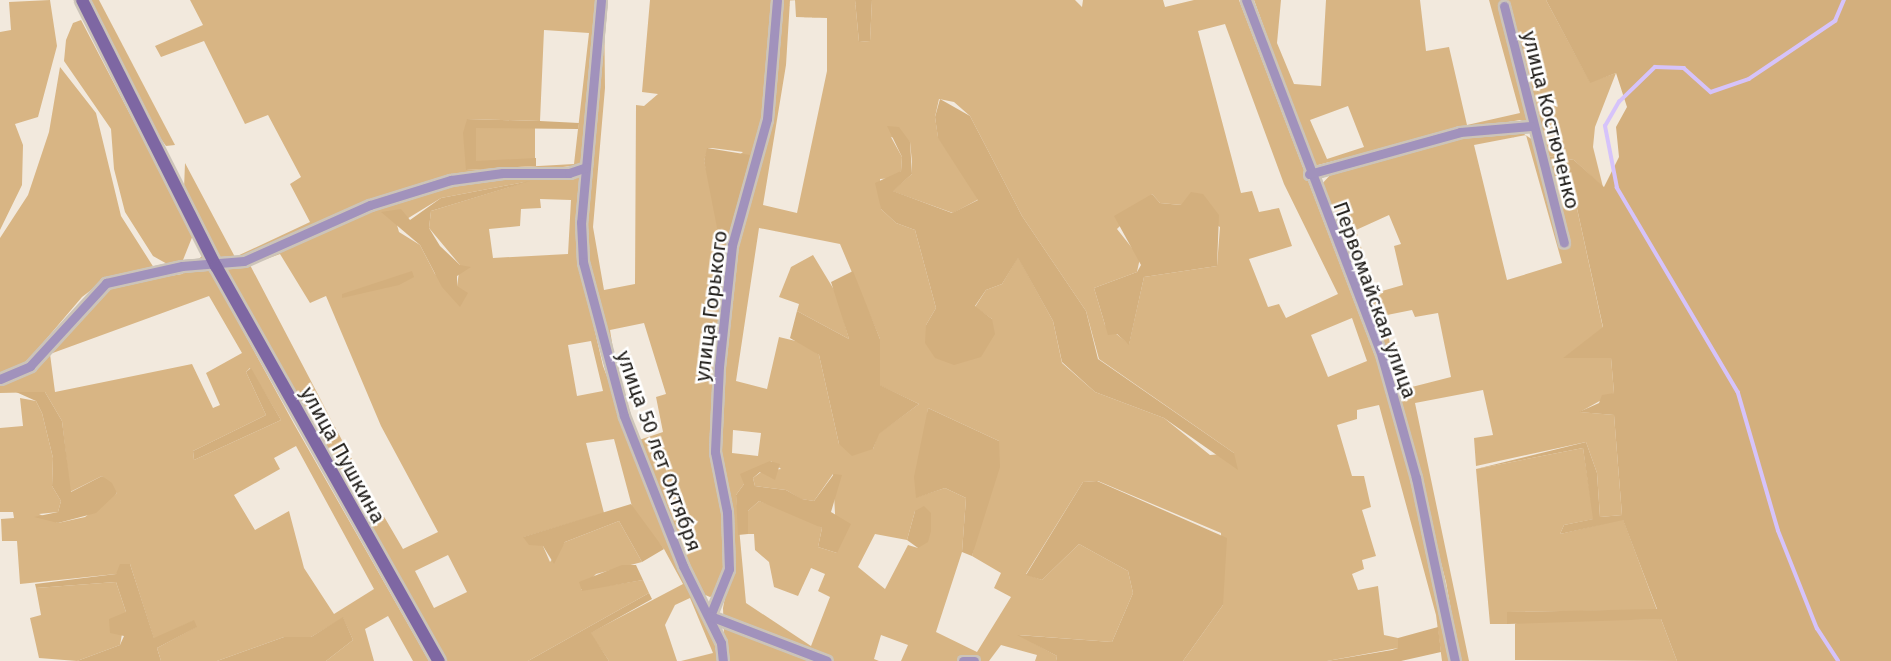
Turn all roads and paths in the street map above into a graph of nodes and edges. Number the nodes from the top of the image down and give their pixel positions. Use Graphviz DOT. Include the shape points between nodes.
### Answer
graph roads {
  1 [pos="82,0"];
  2 [pos="601,0"];
  3 [pos="777,0"];
  4 [pos="1246,0"];
  5 [pos="1504,6"];
  6 [pos="1531,127"];
  7 [pos="586,167"];
  8 [pos="1309,174"];
  9 [pos="1564,243"];
  10 [pos="216,266"];
  11 [pos="0,379"];
  12 [pos="710,616"];
  13 [pos="974,660"];
  14 [pos="439,661"];
  15 [pos="723,661"];
  16 [pos="827,661"];
  17 [pos="963,661"];
  18 [pos="1455,661"];
  1 -- 10 [label="street, улица Пушкина"];
  2 -- 7 [label="street, улица 50 лет Октября"];
  3 -- 12 [label="street, улица Горького" via="767,119 732,245 715,452 727,512 729,569"];
  4 -- 8 [label="street, Первомайская улица"];
  5 -- 6 [label="street, улица Костюченко" via="1530,100"];
  6 -- 8 [label="street" via="1460,132"];
  6 -- 9 [label="street, улица Костюченко"];
  7 -- 10 [label="street" via="569,173 503,173 451,180 370,205 244,261"];
  7 -- 12 [label="street, улица 50 лет Октября" via="583,262 604,353 683,566"];
  8 -- 18 [label="street, Первомайская улица" via="1382,357 1416,478"];
  10 -- 11 [label="street" via="182,266 106,283 30,366"];
  10 -- 14 [label="street, улица Пушкина"];
  12 -- 15 [label="street, улица 50 лет Октября"];
  12 -- 16 [label="street"];
  13 -- 17 [label="street"];
}
